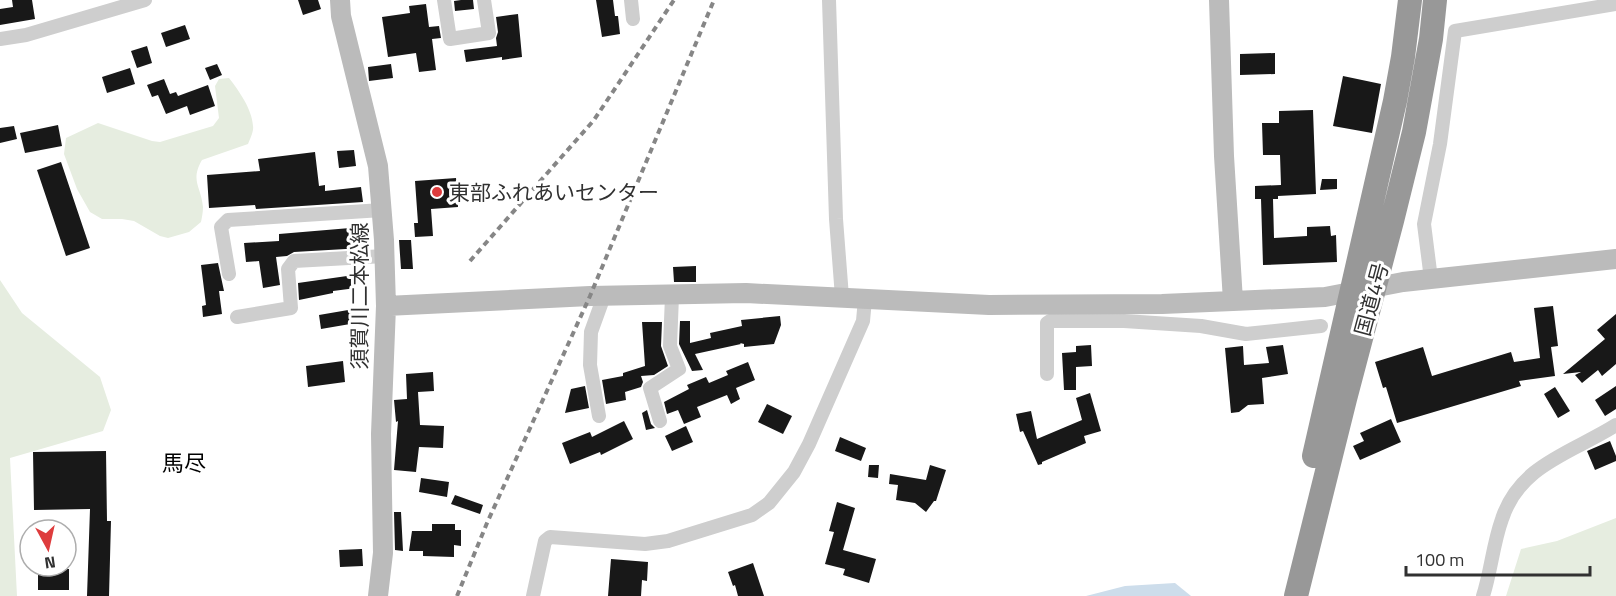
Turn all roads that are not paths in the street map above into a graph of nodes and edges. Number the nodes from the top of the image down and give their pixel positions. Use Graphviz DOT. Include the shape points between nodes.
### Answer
graph roads {
  1 [pos="145,0"];
  2 [pos="340,0"];
  3 [pos="444,0"];
  4 [pos="484,0"];
  5 [pos="631,0"];
  6 [pos="829,0"];
  7 [pos="1219,0"];
  8 [pos="1410,0"];
  9 [pos="1435,0"];
  10 [pos="122,3"];
  11 [pos="1616,4"];
  12 [pos="633,19"];
  13 [pos="0,39"];
  14 [pos="382,210"];
  15 [pos="385,256"];
  16 [pos="1616,259"];
  17 [pos="229,274"];
  18 [pos="1431,279"];
  19 [pos="1362,290"];
  20 [pos="604,296"];
  21 [pos="672,296"];
  22 [pos="842,297"];
  23 [pos="865,299"];
  24 [pos="1226,302"];
  25 [pos="386,306"];
  26 [pos="237,318"];
  27 [pos="1321,326"];
  28 [pos="1218,328"];
  29 [pos="1047,374"];
  30 [pos="599,417"];
  31 [pos="660,421"];
  32 [pos="1616,425"];
  33 [pos="378,596"];
  34 [pos="533,596"];
  35 [pos="1281,596"];
  36 [pos="1296,596"];
  37 [pos="1484,596"];
  1 -- 10 [label="street"];
  2 -- 14 [label="street, 須賀川二本松線" via="378,166"];
  3 -- 4 [label="street" via="450,39 489,33"];
  5 -- 12 [label="street"];
  6 -- 22 [label="street" via="835,207"];
  7 -- 24 [label="street"];
  8 -- 19 [label="highway, 国道4号"];
  9 -- 19 [label="highway, 国道4号" via="1414,132 1392,221"];
  10 -- 13 [label="street" via="26,35"];
  11 -- 18 [label="street" via="1455,31 1440,144 1424,224"];
  14 -- 15 [label="street, 須賀川二本松線"];
  14 -- 17 [label="street" via="228,220 221,227"];
  15 -- 25 [label="street, 須賀川二本松線"];
  15 -- 26 [label="street" via="294,261 288,269 291,308"];
  16 -- 18 [label="street"];
  18 -- 19 [label="street"];
  19 -- 24 [label="street" via="1325,297"];
  19 -- 35 [label="highway, 国道4号"];
  19 -- 36 [label="highway, 国道4号"];
  20 -- 21 [label="street"];
  20 -- 25 [label="street"];
  20 -- 30 [label="street" via="591,332 590,365"];
  21 -- 22 [label="street" via="746,293"];
  21 -- 31 [label="street" via="670,346 679,369 650,388"];
  22 -- 23 [label="street"];
  23 -- 24 [label="street" via="989,305"];
  23 -- 34 [label="street" via="863,321 809,444 794,472 769,503 752,515 668,541 645,544 550,537 545,541"];
  24 -- 28 [label="street"];
  25 -- 33 [label="street, 須賀川二本松線" via="381,434 383,553"];
  27 -- 28 [label="street" via="1246,334"];
  28 -- 29 [label="street" via="1124,321 1050,321"];
  32 -- 37 [label="street" via="1567,451 1522,483 1501,521"];
}
